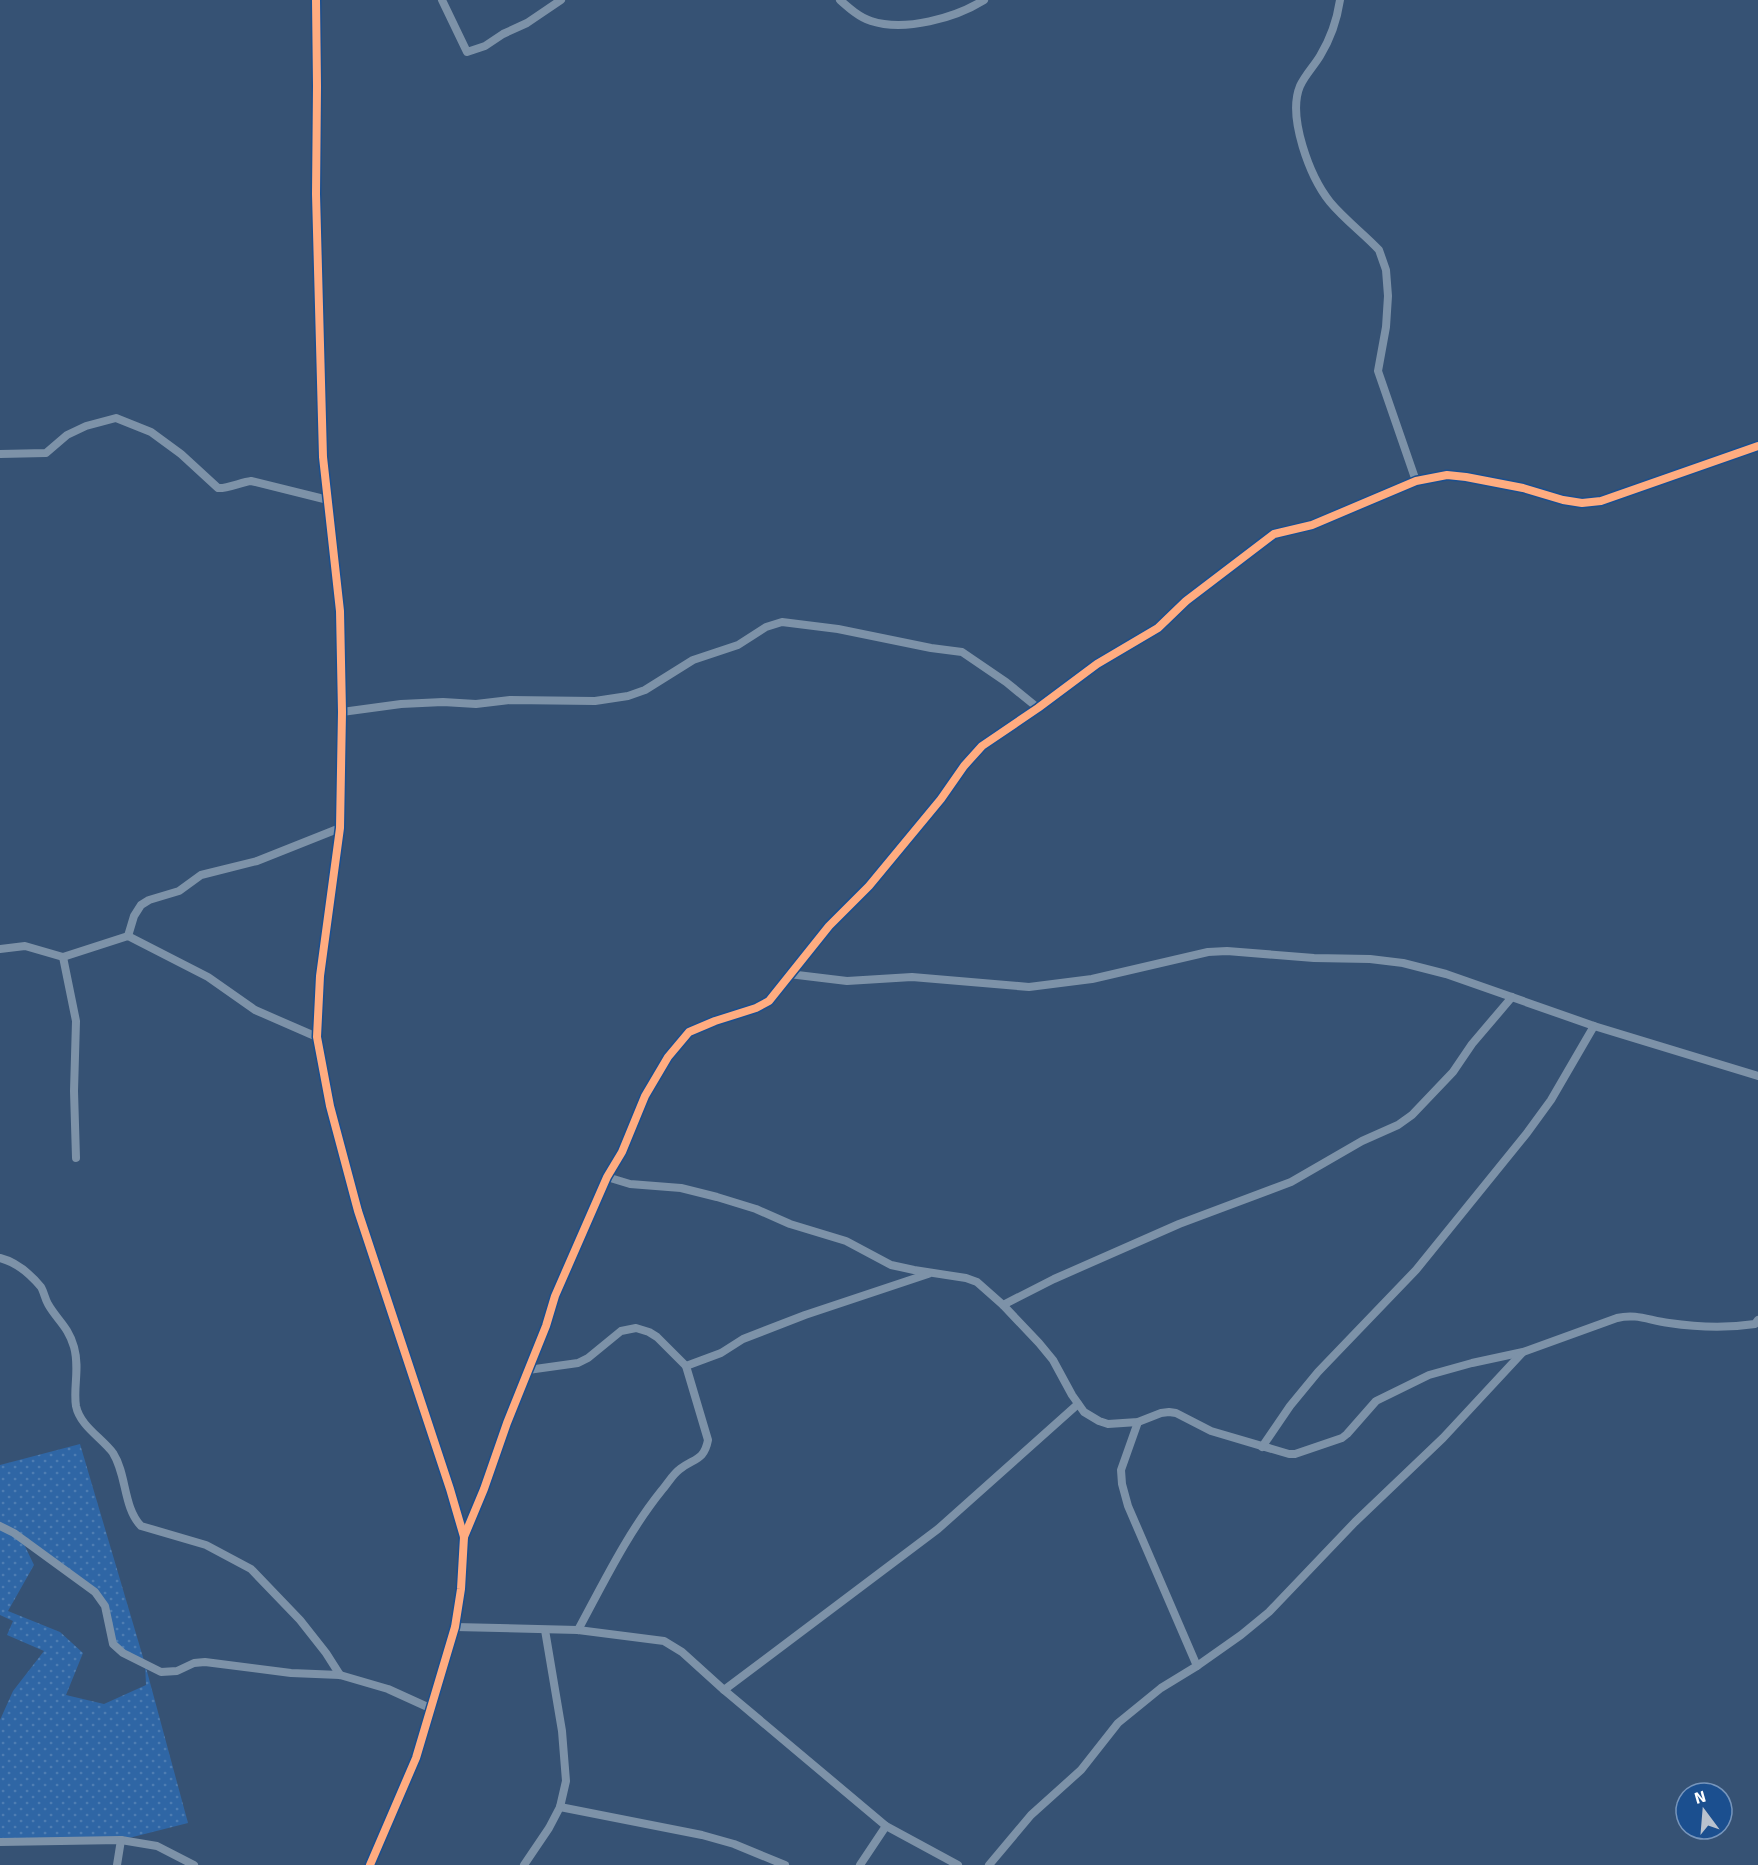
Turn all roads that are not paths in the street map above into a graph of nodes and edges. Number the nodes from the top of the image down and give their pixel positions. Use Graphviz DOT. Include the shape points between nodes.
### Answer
graph roads {
  1 [pos="316,0"];
  2 [pos="442,0"];
  3 [pos="561,0"];
  4 [pos="840,0"];
  5 [pos="984,0"];
  6 [pos="1340,0"];
  7 [pos="1758,446"];
  8 [pos="0,454"];
  9 [pos="1416,482"];
  10 [pos="328,500"];
  11 [pos="1038,708"];
  12 [pos="342,712"];
  13 [pos="340,828"];
  14 [pos="128,936"];
  15 [pos="0,949"];
  16 [pos="63,957"];
  17 [pos="789,974"];
  18 [pos="1512,997"];
  19 [pos="1594,1026"];
  20 [pos="317,1037"];
  21 [pos="1758,1076"];
  22 [pos="76,1158"];
  23 [pos="608,1177"];
  24 [pos="0,1258"];
  25 [pos="930,1273"];
  26 [pos="1003,1305"];
  27 [pos="1758,1320"];
  28 [pos="1523,1352"];
  29 [pos="686,1366"];
  30 [pos="528,1370"];
  31 [pos="1078,1404"];
  32 [pos="1138,1422"];
  33 [pos="1262,1447"];
  34 [pos="0,1526"];
  35 [pos="464,1537"];
  36 [pos="455,1627"];
  37 [pos="545,1630"];
  38 [pos="578,1630"];
  39 [pos="1197,1666"];
  40 [pos="340,1675"];
  41 [pos="724,1690"];
  42 [pos="432,1709"];
  43 [pos="560,1807"];
  44 [pos="886,1826"];
  45 [pos="121,1840"];
  46 [pos="0,1842"];
  47 [pos="117,1865"];
  48 [pos="194,1865"];
  49 [pos="370,1865"];
  50 [pos="524,1865"];
  51 [pos="785,1865"];
  52 [pos="860,1865"];
  53 [pos="958,1865"];
  54 [pos="989,1865"];
  1 -- 10 [label="street" via="316,206 323,457"];
  2 -- 3 [label="street" via="467,52 527,23"];
  4 -- 5 [label="street" via="871,21 896,25 943,20"];
  6 -- 9 [label="street" via="1331,34 1299,90 1297,122 1321,190 1382,256 1388,296 1378,371"];
  7 -- 9 [label="street" via="1600,501 1582,503 1466,477 1447,475"];
  8 -- 10 [label="street" via="46,453 68,435 116,418 151,432 218,488 251,481"];
  9 -- 11 [label="street" via="1312,525 1274,534 1186,601 1158,628 1097,664"];
  10 -- 12 [label="street" via="340,611"];
  11 -- 12 [label="street" via="962,652 782,622 738,645 693,660 628,696 401,704"];
  11 -- 17 [label="street" via="982,746 869,886"];
  12 -- 13 [label="street"];
  13 -- 14 [label="street" via="257,861 201,875 179,891 149,900 134,916"];
  13 -- 20 [label="street" via="320,976"];
  14 -- 16 [label="street"];
  14 -- 20 [label="street" via="208,977 255,1010"];
  15 -- 16 [label="street" via="25,946"];
  16 -- 22 [label="street" via="76,1021"];
  17 -- 18 [label="street" via="847,981 912,977 1029,987 1092,979 1227,951 1403,963"];
  17 -- 23 [label="street" via="769,1001 689,1032 668,1057 645,1096"];
  18 -- 19 [label="street"];
  18 -- 26 [label="street" via="1454,1072 1398,1125 1291,1182 1179,1224"];
  19 -- 21 [label="street"];
  19 -- 33 [label="street" via="1527,1133 1416,1270 1317,1372"];
  20 -- 35 [label="street" via="330,1106 358,1211"];
  23 -- 25 [label="street" via="717,1197 846,1241 891,1264"];
  23 -- 30 [label="street" via="555,1296"];
  24 -- 40 [label="street" via="9,1260 42,1289 48,1305 65,1325 77,1364 78,1413 112,1453 135,1520 141,1526 206,1545 251,1569 300,1620"];
  25 -- 26 [label="street" via="977,1282"];
  25 -- 29 [label="street" via="805,1315"];
  26 -- 31 [label="street" via="1053,1360"];
  27 -- 28 [label="street" via="1743,1326 1708,1326 1630,1315"];
  28 -- 33 [label="street" via="1429,1376 1385,1395 1347,1434 1332,1441 1295,1454"];
  28 -- 39 [label="street" via="1269,1612"];
  29 -- 30 [label="street" via="657,1336 636,1328 621,1331 578,1363"];
  29 -- 38 [label="street" via="708,1440 706,1449 701,1457 679,1469 655,1498"];
  30 -- 35 [label="street"];
  31 -- 32 [label="street" via="1084,1412 1108,1424"];
  31 -- 41 [label="street" via="938,1529"];
  32 -- 33 [label="street" via="1161,1413 1176,1413 1211,1431"];
  32 -- 39 [label="street" via="1121,1470 1122,1484"];
  34 -- 40 [label="street" via="95,1592 105,1606 113,1644 161,1672 205,1662"];
  35 -- 36 [label="street"];
  36 -- 37 [label="street"];
  36 -- 42 [label="street"];
  37 -- 38 [label="street"];
  37 -- 43 [label="street" via="566,1760"];
  38 -- 41 [label="street" via="664,1641"];
  39 -- 54 [label="street" via="1161,1688 1118,1723 1081,1770 1031,1815"];
  40 -- 42 [label="street" via="388,1689"];
  41 -- 44 [label="street"];
  42 -- 49 [label="street" via="416,1758"];
  43 -- 50 [label="street"];
  43 -- 51 [label="street" via="702,1835"];
  44 -- 52 [label="street"];
  44 -- 53 [label="street"];
  45 -- 46 [label="street"];
  45 -- 47 [label="street"];
  45 -- 48 [label="street" via="157,1846"];
}
